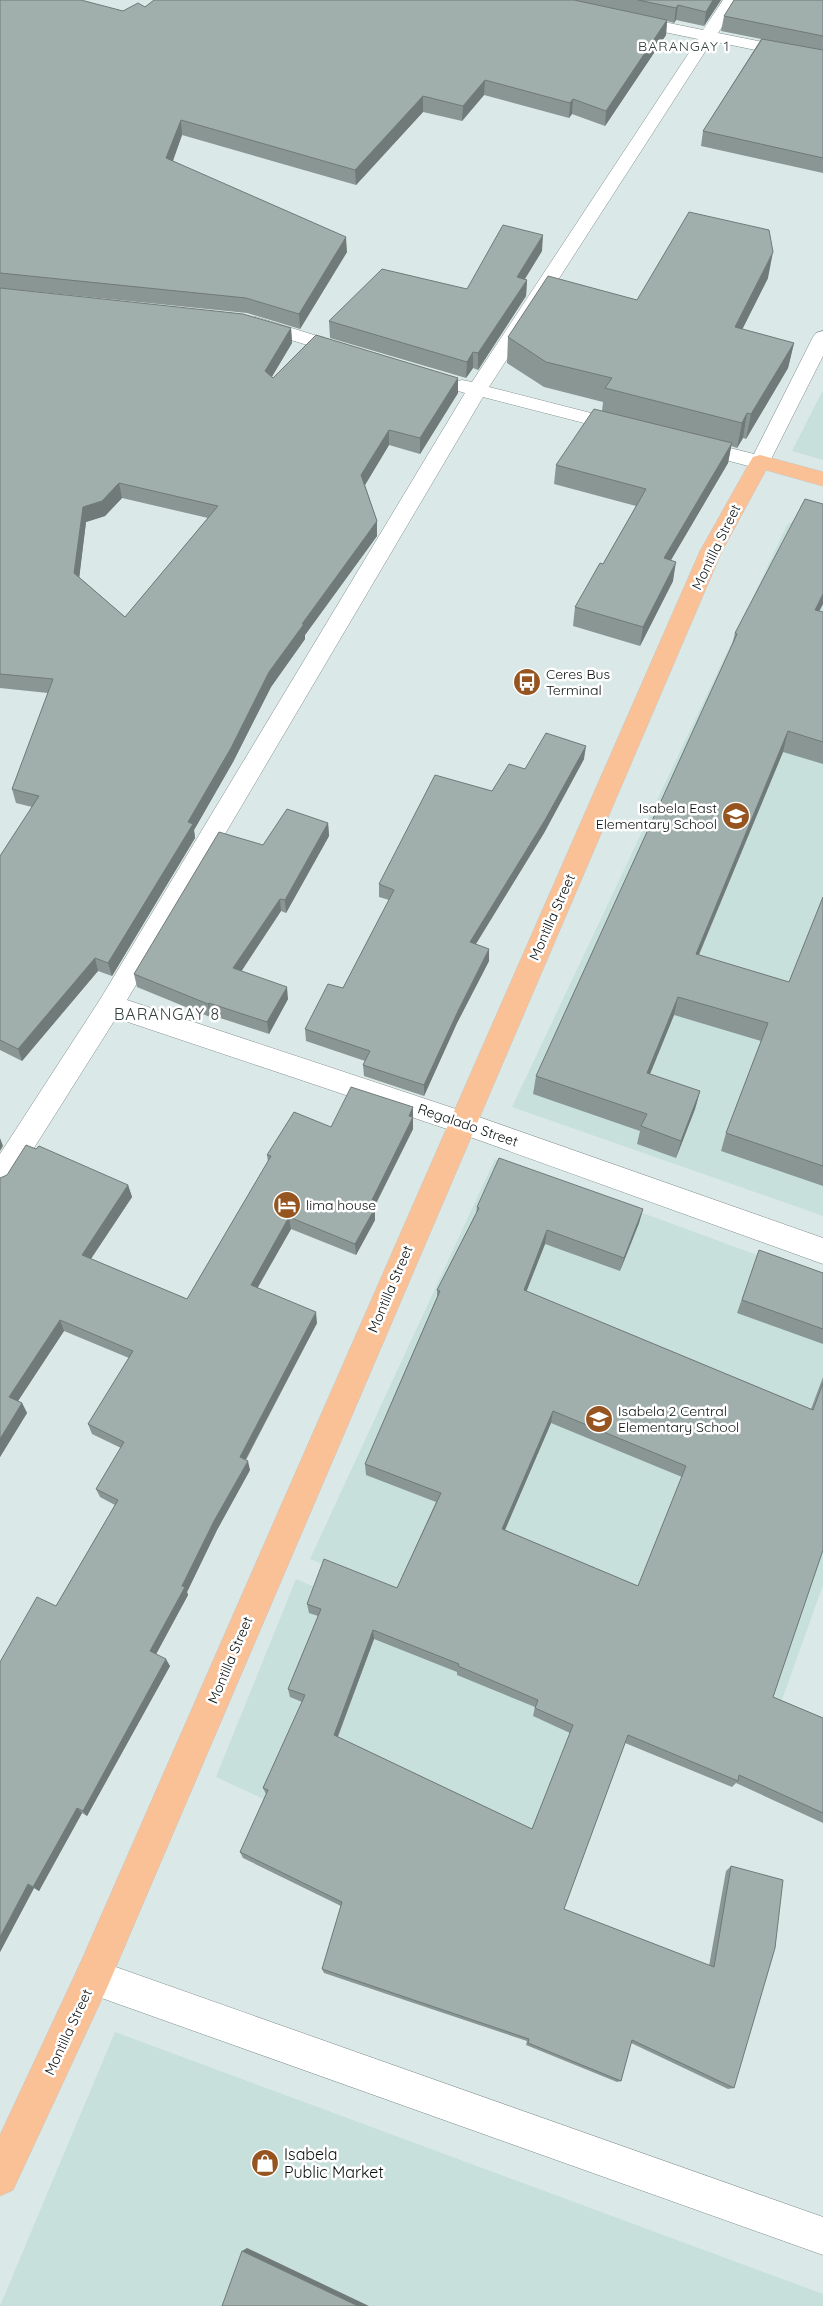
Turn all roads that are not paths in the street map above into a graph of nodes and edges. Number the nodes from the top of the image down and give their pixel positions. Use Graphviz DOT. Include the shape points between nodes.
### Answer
graph roads {
  1 [pos="731,0"];
  2 [pos="612,16"];
  3 [pos="708,37"];
  4 [pos="823,59"];
  5 [pos="238,320"];
  6 [pos="823,337"];
  7 [pos="362,356"];
  8 [pos="448,382"];
  9 [pos="476,390"];
  10 [pos="637,431"];
  11 [pos="675,440"];
  12 [pos="760,462"];
  13 [pos="823,479"];
  14 [pos="110,1005"];
  15 [pos="462,1123"];
  16 [pos="0,1178"];
  17 [pos="823,1251"];
  18 [pos="93,1977"];
  19 [pos="0,2178"];
  20 [pos="823,2236"];
  1 -- 3 [label="street"];
  2 -- 3 [label="street"];
  3 -- 4 [label="street"];
  3 -- 9 [label="street"];
  5 -- 7 [label="street"];
  6 -- 12 [label="street"];
  8 -- 9 [label="street"];
  9 -- 10 [label="street"];
  9 -- 14 [label="street"];
  11 -- 12 [label="street"];
  12 -- 13 [label="main road"];
  12 -- 15 [label="main road, Montilla Street" via="711,551"];
  14 -- 15 [label="street, Regalado Street"];
  14 -- 16 [label="street"];
  15 -- 17 [label="street, Regalado Street"];
  15 -- 18 [label="main road, Montilla Street"];
  18 -- 19 [label="main road, Montilla Street"];
  18 -- 20 [label="street"];
}
